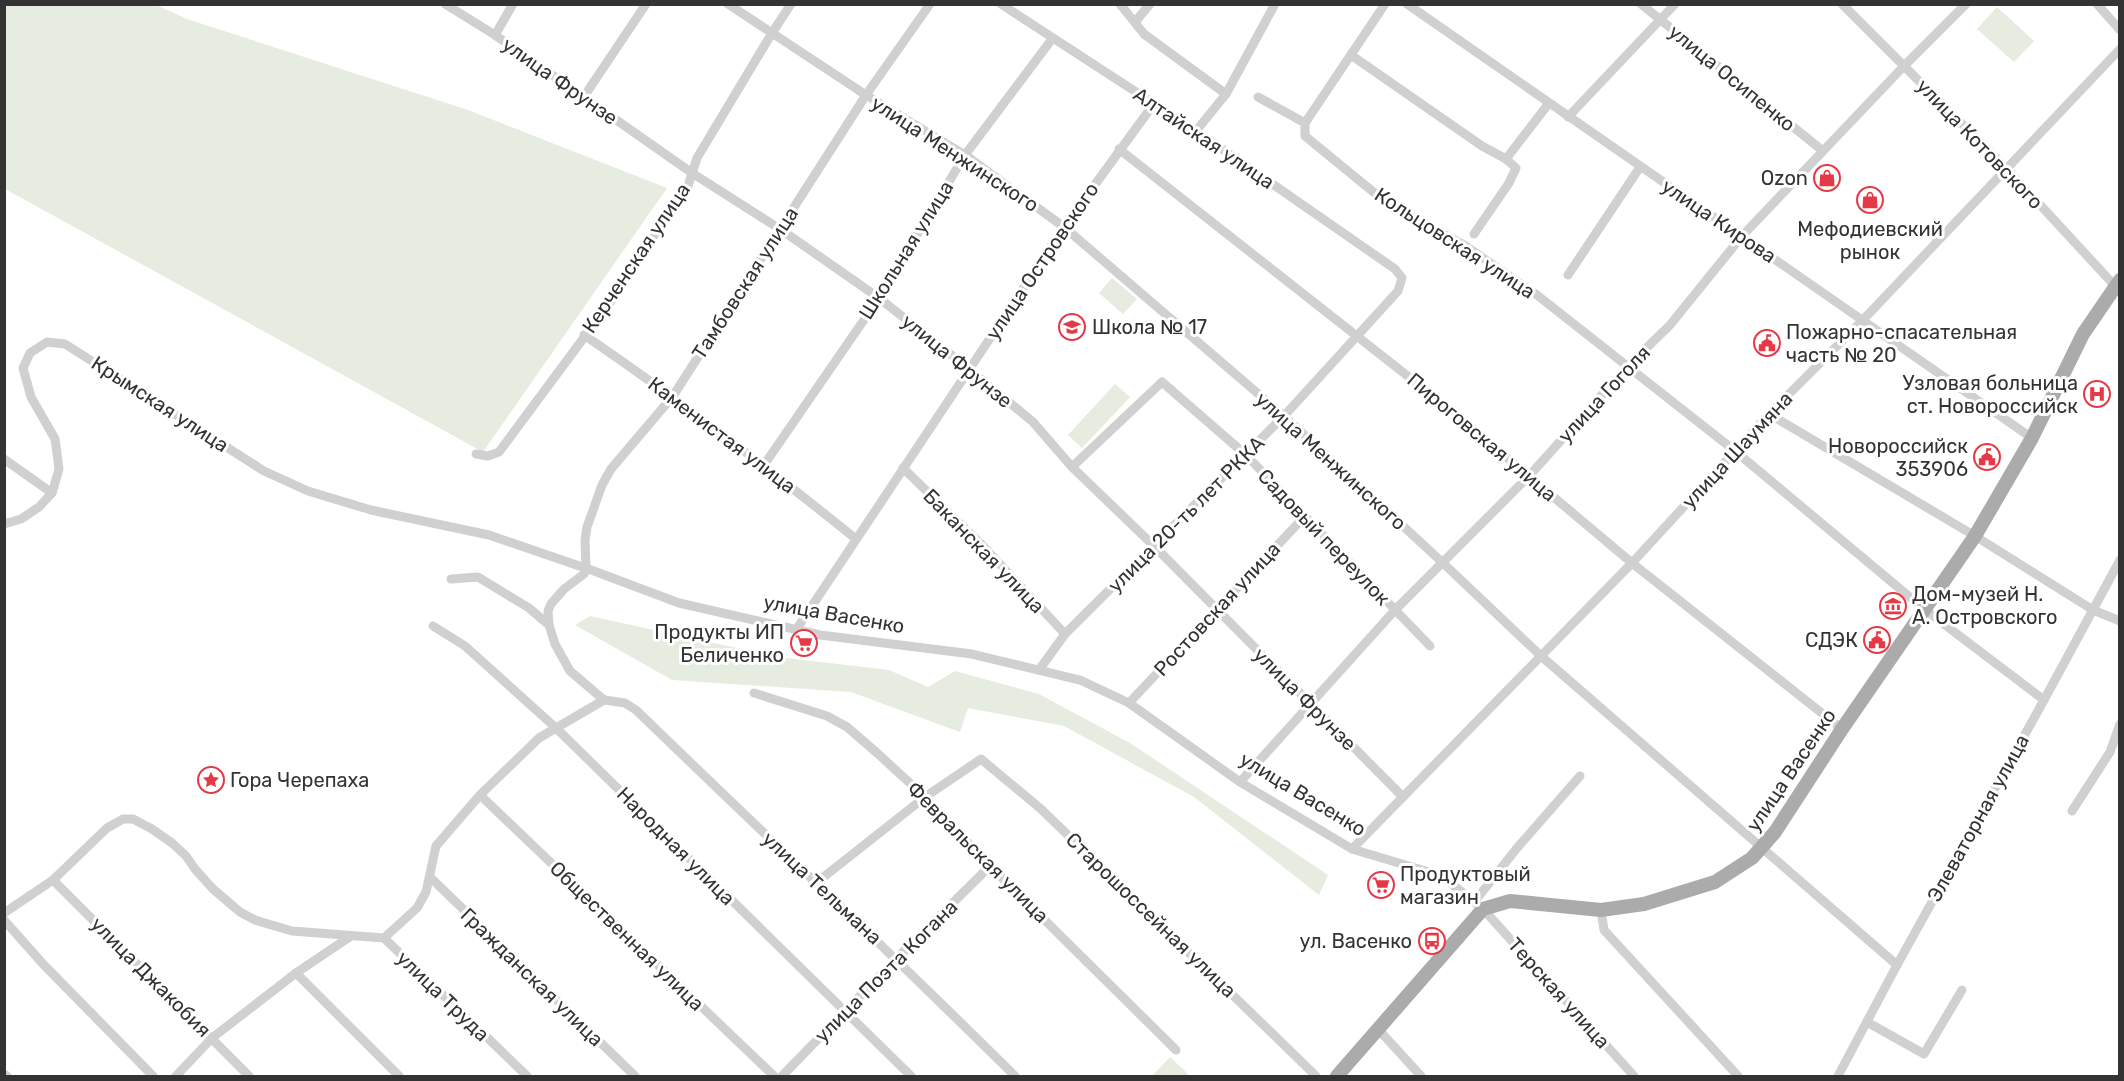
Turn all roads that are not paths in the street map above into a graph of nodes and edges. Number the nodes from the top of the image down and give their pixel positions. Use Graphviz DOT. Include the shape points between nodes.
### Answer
graph roads {
  1 [pos="445,4"];
  2 [pos="513,4"];
  3 [pos="646,4"];
  4 [pos="728,4"];
  5 [pos="791,4"];
  6 [pos="930,4"];
  7 [pos="1001,4"];
  8 [pos="1120,4"];
  9 [pos="1150,4"];
  10 [pos="1275,4"];
  11 [pos="1385,4"];
  12 [pos="1407,4"];
  13 [pos="1641,4"];
  14 [pos="1675,4"];
  15 [pos="1842,4"];
  16 [pos="2097,4"];
  17 [pos="1964,5"];
  18 [pos="1660,20"];
  19 [pos="1135,22"];
  20 [pos="2120,30"];
  21 [pos="771,33"];
  22 [pos="495,35"];
  23 [pos="1053,39"];
  24 [pos="2120,49"];
  25 [pos="1351,56"];
  26 [pos="1904,66"];
  27 [pos="1226,94"];
  28 [pos="866,95"];
  29 [pos="583,98"];
  30 [pos="1262,99"];
  31 [pos="1549,103"];
  32 [pos="1153,105"];
  33 [pos="1568,117"];
  34 [pos="1305,123"];
  35 [pos="1196,131"];
  36 [pos="1119,150"];
  37 [pos="1823,151"];
  38 [pos="965,155"];
  39 [pos="1506,159"];
  40 [pos="1640,167"];
  41 [pos="2006,168"];
  42 [pos="692,173"];
  43 [pos="1064,226"];
  44 [pos="780,229"];
  45 [pos="1474,234"];
  46 [pos="1742,236"];
  47 [pos="1568,275"];
  48 [pos="1402,278"];
  49 [pos="2117,283"];
  50 [pos="879,298"];
  51 [pos="1862,321"];
  52 [pos="584,335"];
  53 [pos="1358,336"];
  54 [pos="1627,368"];
  55 [pos="969,369"];
  56 [pos="673,396"];
  57 [pos="1769,414"];
  58 [pos="1284,416"];
  59 [pos="2032,438"];
  60 [pos="1735,451"];
  61 [pos="476,454"];
  62 [pos="1246,455"];
  63 [pos="4,459"];
  64 [pos="764,465"];
  65 [pos="1072,467"];
  66 [pos="903,468"];
  67 [pos="1529,476"];
  68 [pos="52,493"];
  69 [pos="1305,516"];
  70 [pos="4,524"];
  71 [pos="489,535"];
  72 [pos="1975,536"];
  73 [pos="856,538"];
  74 [pos="1154,546"];
  75 [pos="2120,560"];
  76 [pos="1443,563"];
  77 [pos="1632,563"];
  78 [pos="586,568"];
  79 [pos="451,579"];
  80 [pos="1924,609"];
  81 [pos="1216,610"];
  82 [pos="1395,610"];
  83 [pos="2093,610"];
  84 [pos="2120,621"];
  85 [pos="549,625"];
  86 [pos="433,626"];
  87 [pos="796,630"];
  88 [pos="1065,634"];
  89 [pos="1430,646"];
  90 [pos="1540,656"];
  91 [pos="1039,670"];
  92 [pos="754,693"];
  93 [pos="604,700"];
  94 [pos="2044,700"];
  95 [pos="1129,703"];
  96 [pos="1310,703"];
  97 [pos="2120,724"];
  98 [pos="556,728"];
  99 [pos="1842,729"];
  100 [pos="1580,776"];
  101 [pos="1240,782"];
  102 [pos="480,795"];
  103 [pos="925,797"];
  104 [pos="1403,797"];
  105 [pos="2072,811"];
  106 [pos="1760,848"];
  107 [pos="1352,849"];
  108 [pos="990,866"];
  109 [pos="430,877"];
  110 [pos="52,879"];
  111 [pos="816,883"];
  112 [pos="1479,905"];
  113 [pos="1601,910"];
  114 [pos="4,912"];
  115 [pos="4,920"];
  116 [pos="351,936"];
  117 [pos="384,939"];
  118 [pos="897,958"];
  119 [pos="1897,965"];
  120 [pos="296,973"];
  121 [pos="1962,990"];
  122 [pos="844,1012"];
  123 [pos="1867,1022"];
  124 [pos="1378,1029"];
  125 [pos="212,1038"];
  126 [pos="1176,1050"];
  127 [pos="153,1077"];
  128 [pos="176,1077"];
  129 [pos="249,1077"];
  130 [pos="399,1077"];
  131 [pos="526,1077"];
  132 [pos="635,1077"];
  133 [pos="774,1077"];
  134 [pos="783,1077"];
  135 [pos="911,1077"];
  136 [pos="1015,1077"];
  137 [pos="1316,1077"];
  138 [pos="1337,1077"];
  139 [pos="1421,1077"];
  140 [pos="1634,1077"];
  141 [pos="1738,1077"];
  142 [pos="1838,1077"];
  1 -- 22 [label="street, улица Фрунзе"];
  2 -- 22 [label="street"];
  3 -- 29 [label="street"];
  4 -- 21 [label="street, улица Менжинского"];
  5 -- 21 [label="street, Керченская улица"];
  6 -- 28 [label="street, Тамбовская улица"];
  7 -- 23 [label="street, Алтайская улица"];
  8 -- 19 [label="street"];
  9 -- 19 [label="street"];
  10 -- 27 [label="street"];
  11 -- 25 [label="street"];
  12 -- 31 [label="street, улица Кирова"];
  13 -- 18 [label="street, улица Осипенко"];
  14 -- 18 [label="street"];
  15 -- 26 [label="street, улица Котовского"];
  16 -- 20 [label="street"];
  17 -- 26 [label="street, улица Гоголя"];
  18 -- 33 [label="street"];
  18 -- 37 [label="street, улица Осипенко"];
  19 -- 27 [label="street" via="1144,34"];
  21 -- 28 [label="street, улица Менжинского"];
  21 -- 42 [label="street, Керченская улица"];
  22 -- 29 [label="street, улица Фрунзе"];
  23 -- 32 [label="street, Алтайская улица"];
  23 -- 38 [label="street, Школьная улица"];
  24 -- 41 [label="street, улица Шаумяна"];
  25 -- 34 [label="street"];
  25 -- 39 [label="street"];
  26 -- 37 [label="street, улица Гоголя"];
  26 -- 41 [label="street, улица Котовского"];
  27 -- 35 [label="street"];
  28 -- 38 [label="street, улица Менжинского"];
  28 -- 44 [label="street, Тамбовская улица"];
  29 -- 42 [label="street, улица Фрунзе"];
  30 -- 34 [label="street"];
  31 -- 33 [label="street, улица Кирова"];
  31 -- 39 [label="street"];
  32 -- 35 [label="street, Алтайская улица"];
  32 -- 36 [label="street, улица Островского"];
  33 -- 40 [label="street, улица Кирова"];
  34 -- 54 [label="street, Кольцовская улица" via="1305,136 1388,204 1464,246 1537,295"];
  35 -- 48 [label="street, Алтайская улица" via="1395,268"];
  36 -- 43 [label="street, улица Островского"];
  36 -- 53 [label="street, Пироговская улица"];
  37 -- 46 [label="street, улица Гоголя"];
  38 -- 43 [label="street, улица Менжинского"];
  38 -- 50 [label="street, Школьная улица"];
  39 -- 45 [label="street" via="1516,168"];
  40 -- 46 [label="street, улица Кирова"];
  40 -- 47 [label="street"];
  41 -- 49 [label="street, улица Котовского"];
  41 -- 51 [label="street, улица Шаумяна"];
  42 -- 44 [label="street, улица Фрунзе"];
  42 -- 52 [label="street, Керченская улица" via="687,189"];
  43 -- 55 [label="street, улица Островского"];
  43 -- 58 [label="street, улица Менжинского"];
  44 -- 50 [label="street, улица Фрунзе"];
  44 -- 56 [label="street, Тамбовская улица"];
  46 -- 51 [label="street, улица Кирова"];
  46 -- 54 [label="street, улица Гоголя" via="1670,325"];
  48 -- 53 [label="street, улица 20-ть лет РККА" via="1398,291"];
  49 -- 59 [label="main road, улица Васенко" via="2083,334"];
  50 -- 55 [label="street, улица Фрунзе"];
  50 -- 64 [label="street, Школьная улица"];
  51 -- 57 [label="street, улица Шаумяна"];
  51 -- 59 [label="street, улица Кирова"];
  52 -- 56 [label="street, Каменистая улица"];
  52 -- 61 [label="street, Керченская улица" via="499,452 488,456"];
  53 -- 58 [label="street, улица 20-ть лет РККА"];
  53 -- 67 [label="street, Пироговская улица"];
  54 -- 60 [label="street, Кольцовская улица"];
  54 -- 67 [label="street, улица Гоголя"];
  55 -- 65 [label="street, улица Фрунзе" via="1033,422"];
  55 -- 66 [label="street, улица Островского"];
  56 -- 64 [label="street, Каменистая улица"];
  56 -- 78 [label="street, Тамбовская улица" via="602,485 587,527"];
  57 -- 60 [label="street, улица Шаумяна"];
  57 -- 72 [label="street"];
  58 -- 62 [label="street, улица 20-ть лет РККА"];
  58 -- 76 [label="street, улица Менжинского"];
  59 -- 72 [label="main road, улица Васенко"];
  60 -- 77 [label="street, улица Шаумяна"];
  60 -- 80 [label="street, Кольцовская улица"];
  62 -- 65 [label="street, Садовый переулок" via="1162,382"];
  62 -- 69 [label="street, Садовый переулок"];
  62 -- 74 [label="street, улица 20-ть лет РККА"];
  63 -- 68 [label="street"];
  64 -- 73 [label="street, Каменистая улица"];
  65 -- 74 [label="street, улица Фрунзе"];
  66 -- 73 [label="street, улица Островского"];
  66 -- 88 [label="street, Баканская улица" via="984,546"];
  67 -- 76 [label="street, улица Гоголя"];
  67 -- 77 [label="street, Пироговская улица"];
  68 -- 70 [label="street" via="21,519"];
  68 -- 71 [label="street, Крымская улица" via="59,469 55,439 31,397 23,368 30,353 47,342 65,344 264,471 308,491 372,510"];
  69 -- 81 [label="street, Ростовская улица"];
  69 -- 82 [label="street, Садовый переулок"];
  71 -- 78 [label="street, улица Васенко"];
  72 -- 80 [label="main road, улица Васенко"];
  72 -- 83 [label="street"];
  73 -- 87 [label="street, улица Островского"];
  74 -- 81 [label="street, улица Фрунзе"];
  74 -- 88 [label="street, улица 20-ть лет РККА"];
  75 -- 83 [label="street, Элеваторная улица"];
  76 -- 82 [label="street, улица Гоголя"];
  76 -- 90 [label="street, улица Менжинского"];
  77 -- 90 [label="street, улица Шаумяна"];
  77 -- 99 [label="street, Пироговская улица"];
  78 -- 85 [label="street" via="550,604"];
  78 -- 87 [label="street, улица Васенко" via="679,603"];
  79 -- 85 [label="street" via="478,577"];
  80 -- 94 [label="street, Кольцовская улица"];
  80 -- 99 [label="main road, улица Васенко"];
  81 -- 95 [label="street, Ростовская улица"];
  81 -- 96 [label="street, улица Фрунзе"];
  82 -- 89 [label="street, Садовый переулок"];
  82 -- 96 [label="street, улица Гоголя"];
  83 -- 84 [label="street"];
  83 -- 94 [label="street, Элеваторная улица"];
  85 -- 93 [label="street" via="570,671"];
  86 -- 98 [label="street, Народная улица" via="465,646"];
  87 -- 91 [label="street, улица Васенко" via="972,654"];
  88 -- 91 [label="street, улица 20-ть лет РККА"];
  90 -- 104 [label="street, улица Шаумяна"];
  90 -- 106 [label="street, улица Менжинского"];
  91 -- 95 [label="street, улица Васенко" via="1080,680"];
  92 -- 103 [label="street, Февральская улица" via="827,716 847,727"];
  93 -- 98 [label="street"];
  93 -- 111 [label="street, улица Тельмана" via="625,703 636,710"];
  94 -- 119 [label="street, Элеваторная улица"];
  95 -- 101 [label="street, улица Васенко"];
  96 -- 101 [label="street, улица Гоголя"];
  96 -- 104 [label="street, улица Фрунзе"];
  97 -- 105 [label="street" via="2110,753"];
  98 -- 102 [label="street" via="539,738"];
  98 -- 122 [label="street, Народная улица"];
  99 -- 106 [label="main road, улица Васенко" via="1775,832"];
  100 -- 112 [label="street" via="1517,848"];
  101 -- 107 [label="street, улица Васенко"];
  102 -- 109 [label="street" via="436,846"];
  102 -- 133 [label="street, Общественная улица"];
  103 -- 108 [label="street, Февральская улица"];
  103 -- 111 [label="street"];
  103 -- 137 [label="street, Старошоссейная улица" via="981,759 1041,809"];
  104 -- 107 [label="street, улица Шаумяна"];
  106 -- 113 [label="main road, улица Васенко" via="1752,858 1715,882 1644,904"];
  106 -- 119 [label="street, улица Менжинского"];
  107 -- 112 [label="street, улица Васенко" via="1442,876"];
  108 -- 118 [label="street, улица Поэта Когана"];
  108 -- 126 [label="street, Февральская улица"];
  109 -- 117 [label="street" via="417,908"];
  109 -- 132 [label="street, Гражданская улица"];
  110 -- 114 [label="street"];
  110 -- 116 [label="street, улица Труда" via="107,828 123,819 133,819 186,855 213,889 240,912 292,931"];
  110 -- 125 [label="street, улица Джакобия"];
  111 -- 118 [label="street, улица Тельмана"];
  112 -- 113 [label="main road, улица Васенко" via="1510,901"];
  112 -- 124 [label="main road"];
  112 -- 140 [label="street, Терская улица"];
  113 -- 141 [label="street" via="1604,930"];
  115 -- 127 [label="street"];
  116 -- 117 [label="street, улица Труда"];
  116 -- 120 [label="street"];
  117 -- 131 [label="street, улица Труда"];
  118 -- 122 [label="street, улица Поэта Когана"];
  118 -- 136 [label="street, улица Тельмана"];
  119 -- 123 [label="street, Элеваторная улица"];
  120 -- 125 [label="street"];
  120 -- 130 [label="street"];
  121 -- 123 [label="street" via="1924,1054"];
  122 -- 134 [label="street, улица Поэта Когана"];
  122 -- 135 [label="street, Народная улица"];
  123 -- 142 [label="street, Элеваторная улица"];
  124 -- 138 [label="main road"];
  124 -- 139 [label="street"];
  125 -- 128 [label="street"];
  125 -- 129 [label="street, улица Джакобия"];
}
